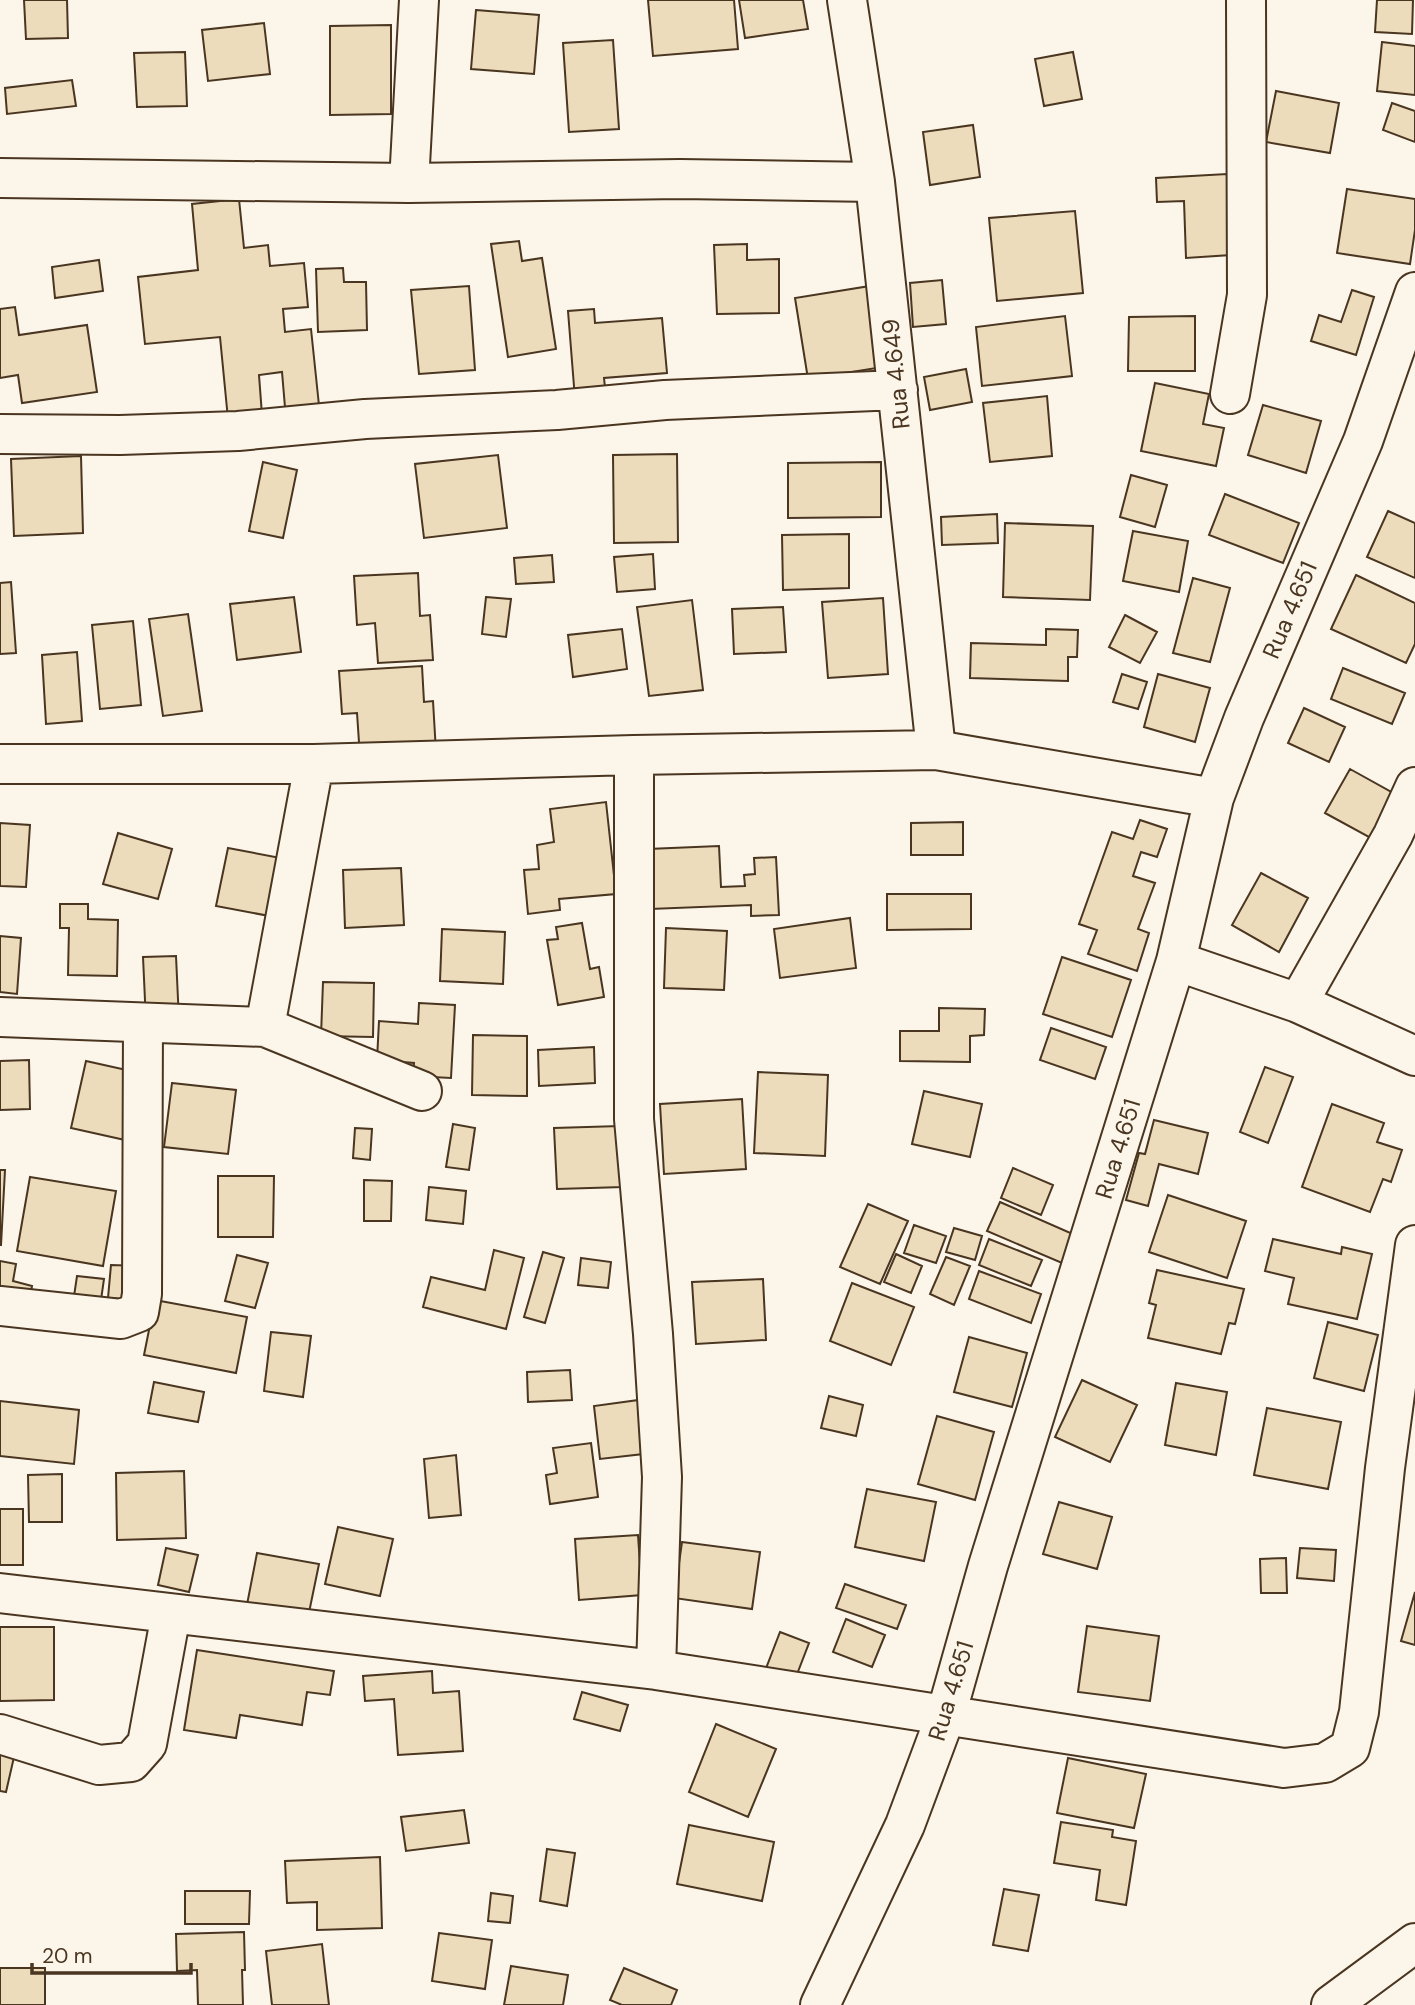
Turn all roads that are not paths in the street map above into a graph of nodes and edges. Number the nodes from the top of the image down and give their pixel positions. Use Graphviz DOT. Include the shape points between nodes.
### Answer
graph roads {
  1 [pos="419,0"];
  2 [pos="847,0"];
  3 [pos="1246,0"];
  4 [pos="0,178"];
  5 [pos="875,182"];
  6 [pos="409,183"];
  7 [pos="1415,292"];
  8 [pos="898,390"];
  9 [pos="1230,394"];
  10 [pos="0,434"];
  11 [pos="936,750"];
  12 [pos="634,755"];
  13 [pos="0,764"];
  14 [pos="314,764"];
  15 [pos="1415,787"];
  16 [pos="1214,798"];
  17 [pos="1176,961"];
  18 [pos="1298,1003"];
  19 [pos="0,1017"];
  20 [pos="143,1023"];
  21 [pos="265,1027"];
  22 [pos="1415,1056"];
  23 [pos="422,1091"];
  24 [pos="1415,1245"];
  25 [pos="0,1306"];
  26 [pos="0,1593"];
  27 [pos="171,1614"];
  28 [pos="656,1670"];
  29 [pos="946,1715"];
  30 [pos="0,1734"];
  31 [pos="1415,1943"];
  32 [pos="820,2005"];
  33 [pos="1331,2005"];
  1 -- 6 [label="street"];
  2 -- 5 [label="street, Rua 4.649"];
  3 -- 9 [label="street" via="1247,295"];
  4 -- 6 [label="street"];
  5 -- 6 [label="street"];
  5 -- 8 [label="street, Rua 4.649"];
  7 -- 16 [label="street, Rua 4.651" via="1363,441"];
  8 -- 10 [label="street" via="665,400 238,431"];
  8 -- 11 [label="street, Rua 4.649"];
  11 -- 12 [label="street"];
  11 -- 16 [label="street"];
  12 -- 14 [label="street"];
  12 -- 28 [label="street" via="634,1119 662,1477"];
  13 -- 14 [label="street"];
  14 -- 21 [label="street"];
  15 -- 18 [label="street" via="1393,835"];
  16 -- 17 [label="street, Rua 4.651"];
  17 -- 18 [label="street"];
  17 -- 29 [label="street, Rua 4.651"];
  18 -- 22 [label="street"];
  19 -- 20 [label="street"];
  20 -- 21 [label="street"];
  20 -- 25 [label="street" via="139,1312 121,1319"];
  21 -- 23 [label="street"];
  24 -- 29 [label="street" via="1359,1712 1350,1748 1325,1763 1284,1768"];
  26 -- 27 [label="street"];
  27 -- 28 [label="street"];
  27 -- 30 [label="street" via="147,1744 131,1762 99,1765"];
  28 -- 29 [label="street"];
  29 -- 32 [label="street, Rua 4.651" via="905,1825"];
  31 -- 33 [label="street"];
}
